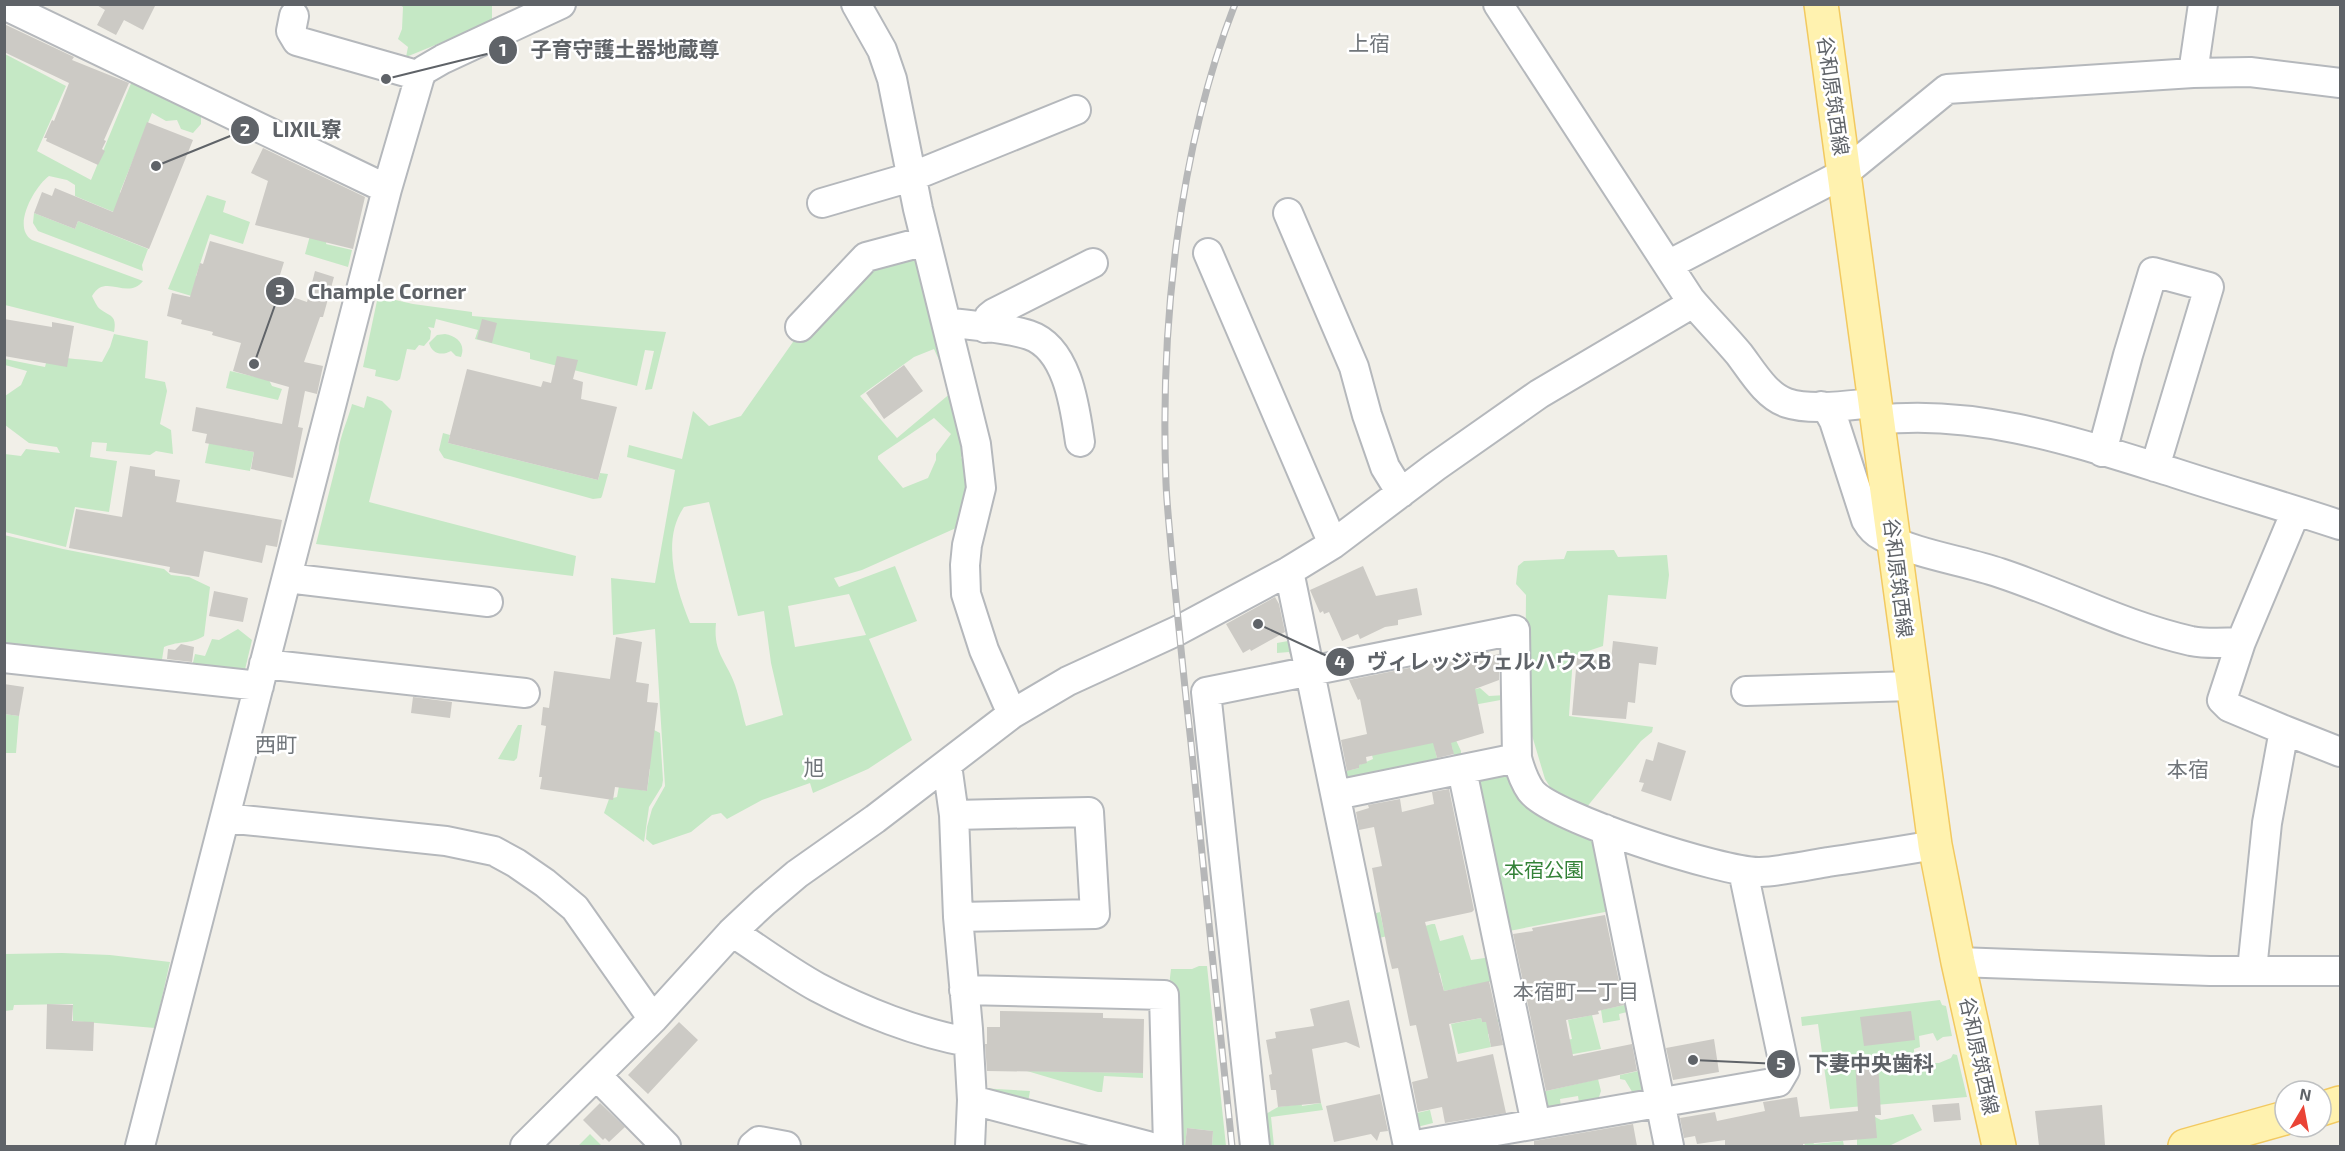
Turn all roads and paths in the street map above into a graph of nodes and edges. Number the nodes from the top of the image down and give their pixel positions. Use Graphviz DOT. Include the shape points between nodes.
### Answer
graph roads {
  1 [pos="4,4"];
  2 [pos="561,4"];
  3 [pos="856,4"];
  4 [pos="1498,4"];
  5 [pos="1821,4"];
  6 [pos="2203,4"];
  7 [pos="38,12"];
  8 [pos="294,16"];
  9 [pos="422,73"];
  10 [pos="2193,73"];
  11 [pos="2340,83"];
  12 [pos="1076,110"];
  13 [pos="1843,174"];
  14 [pos="911,177"];
  15 [pos="387,189"];
  16 [pos="822,203"];
  17 [pos="1288,213"];
  18 [pos="926,242"];
  19 [pos="1208,253"];
  20 [pos="1093,263"];
  21 [pos="1668,265"];
  22 [pos="1693,303"];
  23 [pos="947,322"];
  24 [pos="800,327"];
  25 [pos="986,328"];
  26 [pos="1821,406"];
  27 [pos="1876,412"];
  28 [pos="1080,442"];
  29 [pos="2102,452"];
  30 [pos="2155,467"];
  31 [pos="1401,493"];
  32 [pos="2296,511"];
  33 [pos="2340,525"];
  34 [pos="1894,541"];
  35 [pos="1333,544"];
  36 [pos="1289,571"];
  37 [pos="287,578"];
  38 [pos="488,602"];
  39 [pos="2241,642"];
  40 [pos="4,658"];
  41 [pos="1311,672"];
  42 [pos="262,675"];
  43 [pos="1912,687"];
  44 [pos="1746,691"];
  45 [pos="525,693"];
  46 [pos="1012,714"];
  47 [pos="2284,730"];
  48 [pos="2340,752"];
  49 [pos="1517,758"];
  50 [pos="947,765"];
  51 [pos="1462,770"];
  52 [pos="1336,795"];
  53 [pos="954,815"];
  54 [pos="225,818"];
  55 [pos="1605,829"];
  56 [pos="1935,845"];
  57 [pos="1743,871"];
  58 [pos="958,917"];
  59 [pos="732,932"];
  60 [pos="1958,962"];
  61 [pos="2252,970"];
  62 [pos="2340,971"];
  63 [pos="964,990"];
  64 [pos="653,1019"];
  65 [pos="968,1042"];
  66 [pos="597,1076"];
  67 [pos="972,1100"];
  68 [pos="1661,1104"];
  69 [pos="2273,1123"];
  70 [pos="1536,1124"];
  71 [pos="2235,1139"];
  72 [pos="140,1146"];
  73 [pos="525,1146"];
  74 [pos="666,1146"];
  75 [pos="753,1146"];
  76 [pos="786,1146"];
  77 [pos="970,1146"];
  78 [pos="1148,1146"];
  79 [pos="1168,1146"];
  80 [pos="1255,1146"];
  81 [pos="1409,1146"];
  82 [pos="1669,1146"];
  83 [pos="1999,1146"];
  84 [pos="2185,1146"];
  1 -- 7 [label="street"];
  2 -- 9 [label="street" via="443,59"];
  3 -- 14 [label="street" via="889,69"];
  4 -- 21 [label="street"];
  5 -- 13 [label="main road, 谷和原筑西線"];
  6 -- 10 [label="street"];
  7 -- 15 [label="street"];
  8 -- 9 [label="street" via="291,31 297,41"];
  9 -- 15 [label="street"];
  10 -- 11 [label="street" via="2250,72"];
  10 -- 13 [label="street" via="1947,89"];
  12 -- 14 [label="street"];
  13 -- 21 [label="street"];
  13 -- 27 [label="main road, 谷和原筑西線"];
  14 -- 16 [label="street"];
  14 -- 18 [label="street"];
  15 -- 37 [label="street"];
  17 -- 31 [label="street" via="1354,367 1379,452"];
  18 -- 23 [label="street"];
  18 -- 24 [label="street" via="866,257"];
  19 -- 35 [label="street"];
  20 -- 25 [label="street" via="989,316"];
  21 -- 22 [label="street"];
  22 -- 26 [label="street" via="1772,394 1790,404"];
  22 -- 31 [label="street" via="1539,394"];
  23 -- 25 [label="street"];
  23 -- 46 [label="street" via="981,474 967,545 966,594 984,650"];
  25 -- 28 [label="street" via="1029,335 1048,347 1068,382"];
  26 -- 27 [label="street"];
  26 -- 34 [label="street" via="1834,421 1866,520 1880,535"];
  27 -- 29 [label="street" via="2043,435"];
  27 -- 34 [label="main road, 谷和原筑西線"];
  29 -- 30 [label="street"];
  29 -- 30 [label="street" via="2153,272 2178,278 2209,288"];
  30 -- 32 [label="street"];
  31 -- 35 [label="street"];
  32 -- 33 [label="street"];
  32 -- 39 [label="street"];
  34 -- 39 [label="street" via="2000,573 2175,637 2208,643"];
  34 -- 43 [label="main road, 谷和原筑西線"];
  35 -- 36 [label="street"];
  36 -- 41 [label="street"];
  36 -- 46 [label="street" via="1179,630 1068,681"];
  37 -- 38 [label="street"];
  37 -- 42 [label="street"];
  39 -- 47 [label="street" via="2222,700 2229,707"];
  40 -- 42 [label="street"];
  41 -- 49 [label="street" via="1515,630"];
  41 -- 52 [label="street"];
  41 -- 80 [label="street" via="1206,692"];
  42 -- 45 [label="street"];
  42 -- 54 [label="street"];
  43 -- 44 [label="street"];
  43 -- 56 [label="main road, 谷和原筑西線"];
  46 -- 50 [label="street"];
  47 -- 48 [label="street"];
  47 -- 61 [label="street" via="2267,824"];
  49 -- 51 [label="street"];
  49 -- 55 [label="street" via="1532,792 1550,807"];
  50 -- 53 [label="street"];
  50 -- 59 [label="street" via="797,874"];
  51 -- 52 [label="street"];
  51 -- 70 [label="street"];
  52 -- 81 [label="street"];
  53 -- 58 [label="street"];
  53 -- 58 [label="street" via="1089,812 1095,914"];
  54 -- 64 [label="street" via="424,839 494,851 535,876 575,908"];
  54 -- 72 [label="street"];
  55 -- 57 [label="street"];
  55 -- 68 [label="street"];
  56 -- 57 [label="street" via="1801,867"];
  56 -- 60 [label="main road, 谷和原筑西線"];
  57 -- 68 [label="street" via="1785,1070 1778,1082"];
  58 -- 63 [label="street"];
  59 -- 64 [label="street"];
  59 -- 65 [label="street" via="837,997 910,1026"];
  60 -- 61 [label="street"];
  60 -- 83 [label="main road, 谷和原筑西線"];
  61 -- 62 [label="street"];
  63 -- 65 [label="street"];
  63 -- 79 [label="street" via="1164,995"];
  64 -- 66 [label="street"];
  65 -- 67 [label="street"];
  66 -- 73 [label="street"];
  66 -- 74 [label="street"];
  67 -- 77 [label="street"];
  67 -- 78 [label="street"];
  68 -- 70 [label="street"];
  68 -- 82 [label="street"];
  69 -- 71 [label="main road"];
  70 -- 81 [label="street"];
  71 -- 84 [label="main road"];
  75 -- 76 [label="street" via="759,1141"];
}
